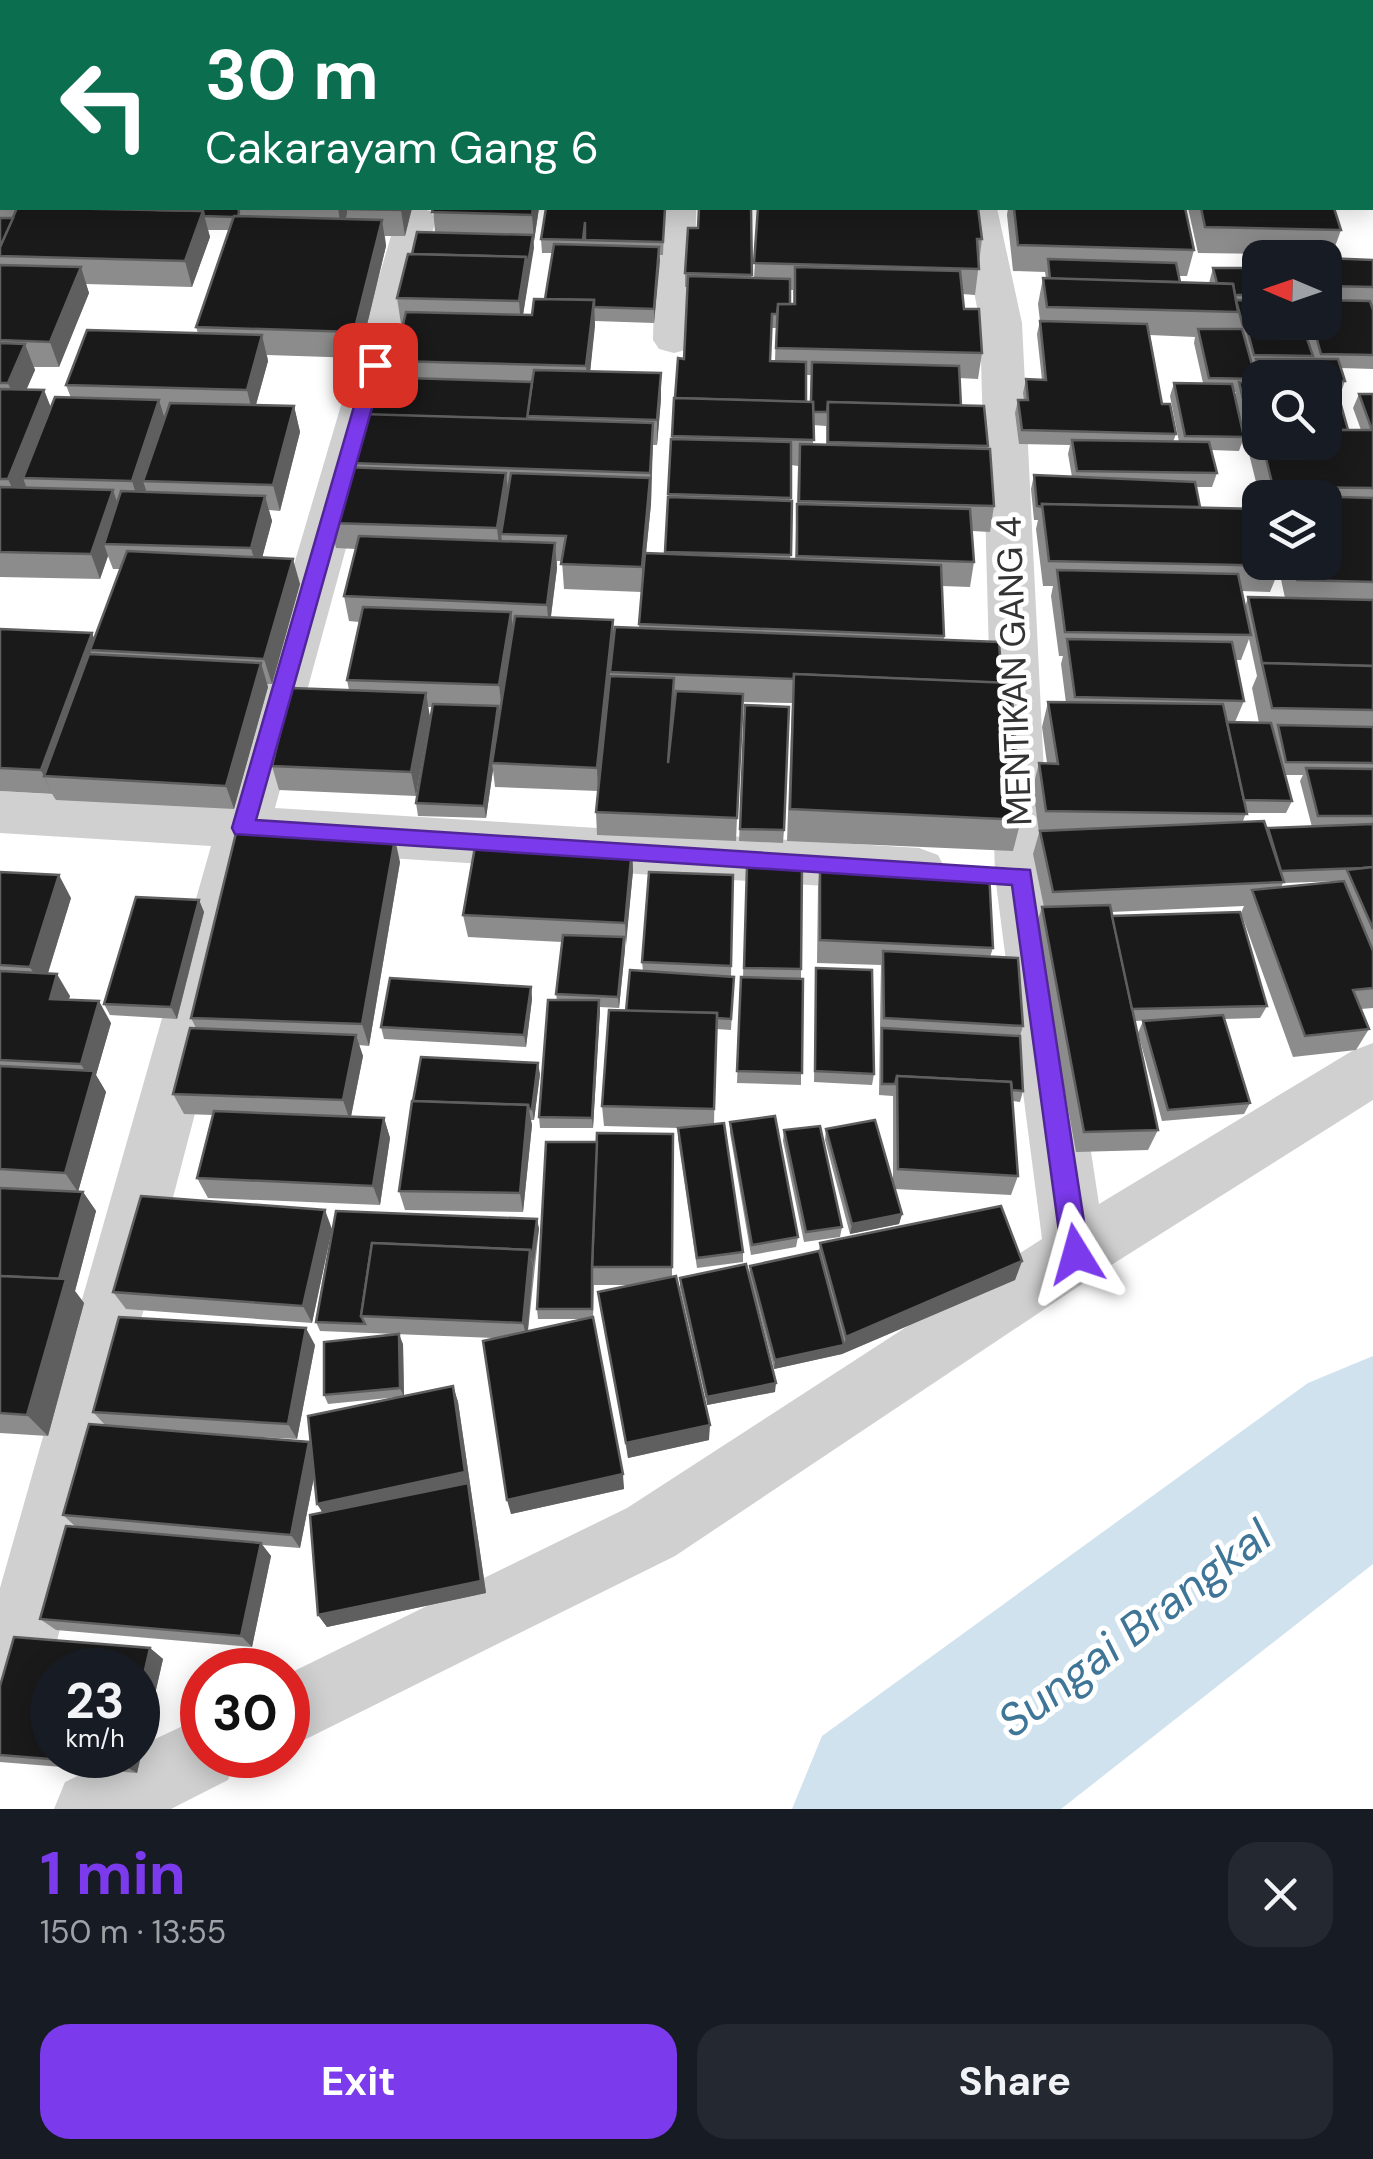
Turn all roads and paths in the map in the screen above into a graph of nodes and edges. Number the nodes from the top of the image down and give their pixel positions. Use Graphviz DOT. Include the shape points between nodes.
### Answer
graph roads {
  1 [pos="676,210"];
  2 [pos="976,210"];
  3 [pos="416,219"];
  4 [pos="674,340"];
  5 [pos="0,812"];
  6 [pos="243,828"];
  7 [pos="989,874"];
  8 [pos="1373,1070"];
  9 [pos="1076,1254"];
  10 [pos="310,1701"];
  11 [pos="0,1717"];
  12 [pos="180,1765"];
  13 [pos="92,1809"];
  1 -- 4 [label="street"];
  2 -- 7 [label="street, MENTIKAN GANG 4" via="1001,322"];
  3 -- 6 [label="street"];
  5 -- 6 [label="street"];
  6 -- 7 [label="street"];
  6 -- 11 [label="street"];
  7 -- 9 [label="street, MENTIKAN GANG 4"];
  8 -- 9 [label="street"];
  9 -- 10 [label="street" via="652,1532"];
  12 -- 13 [label="street"];
}
